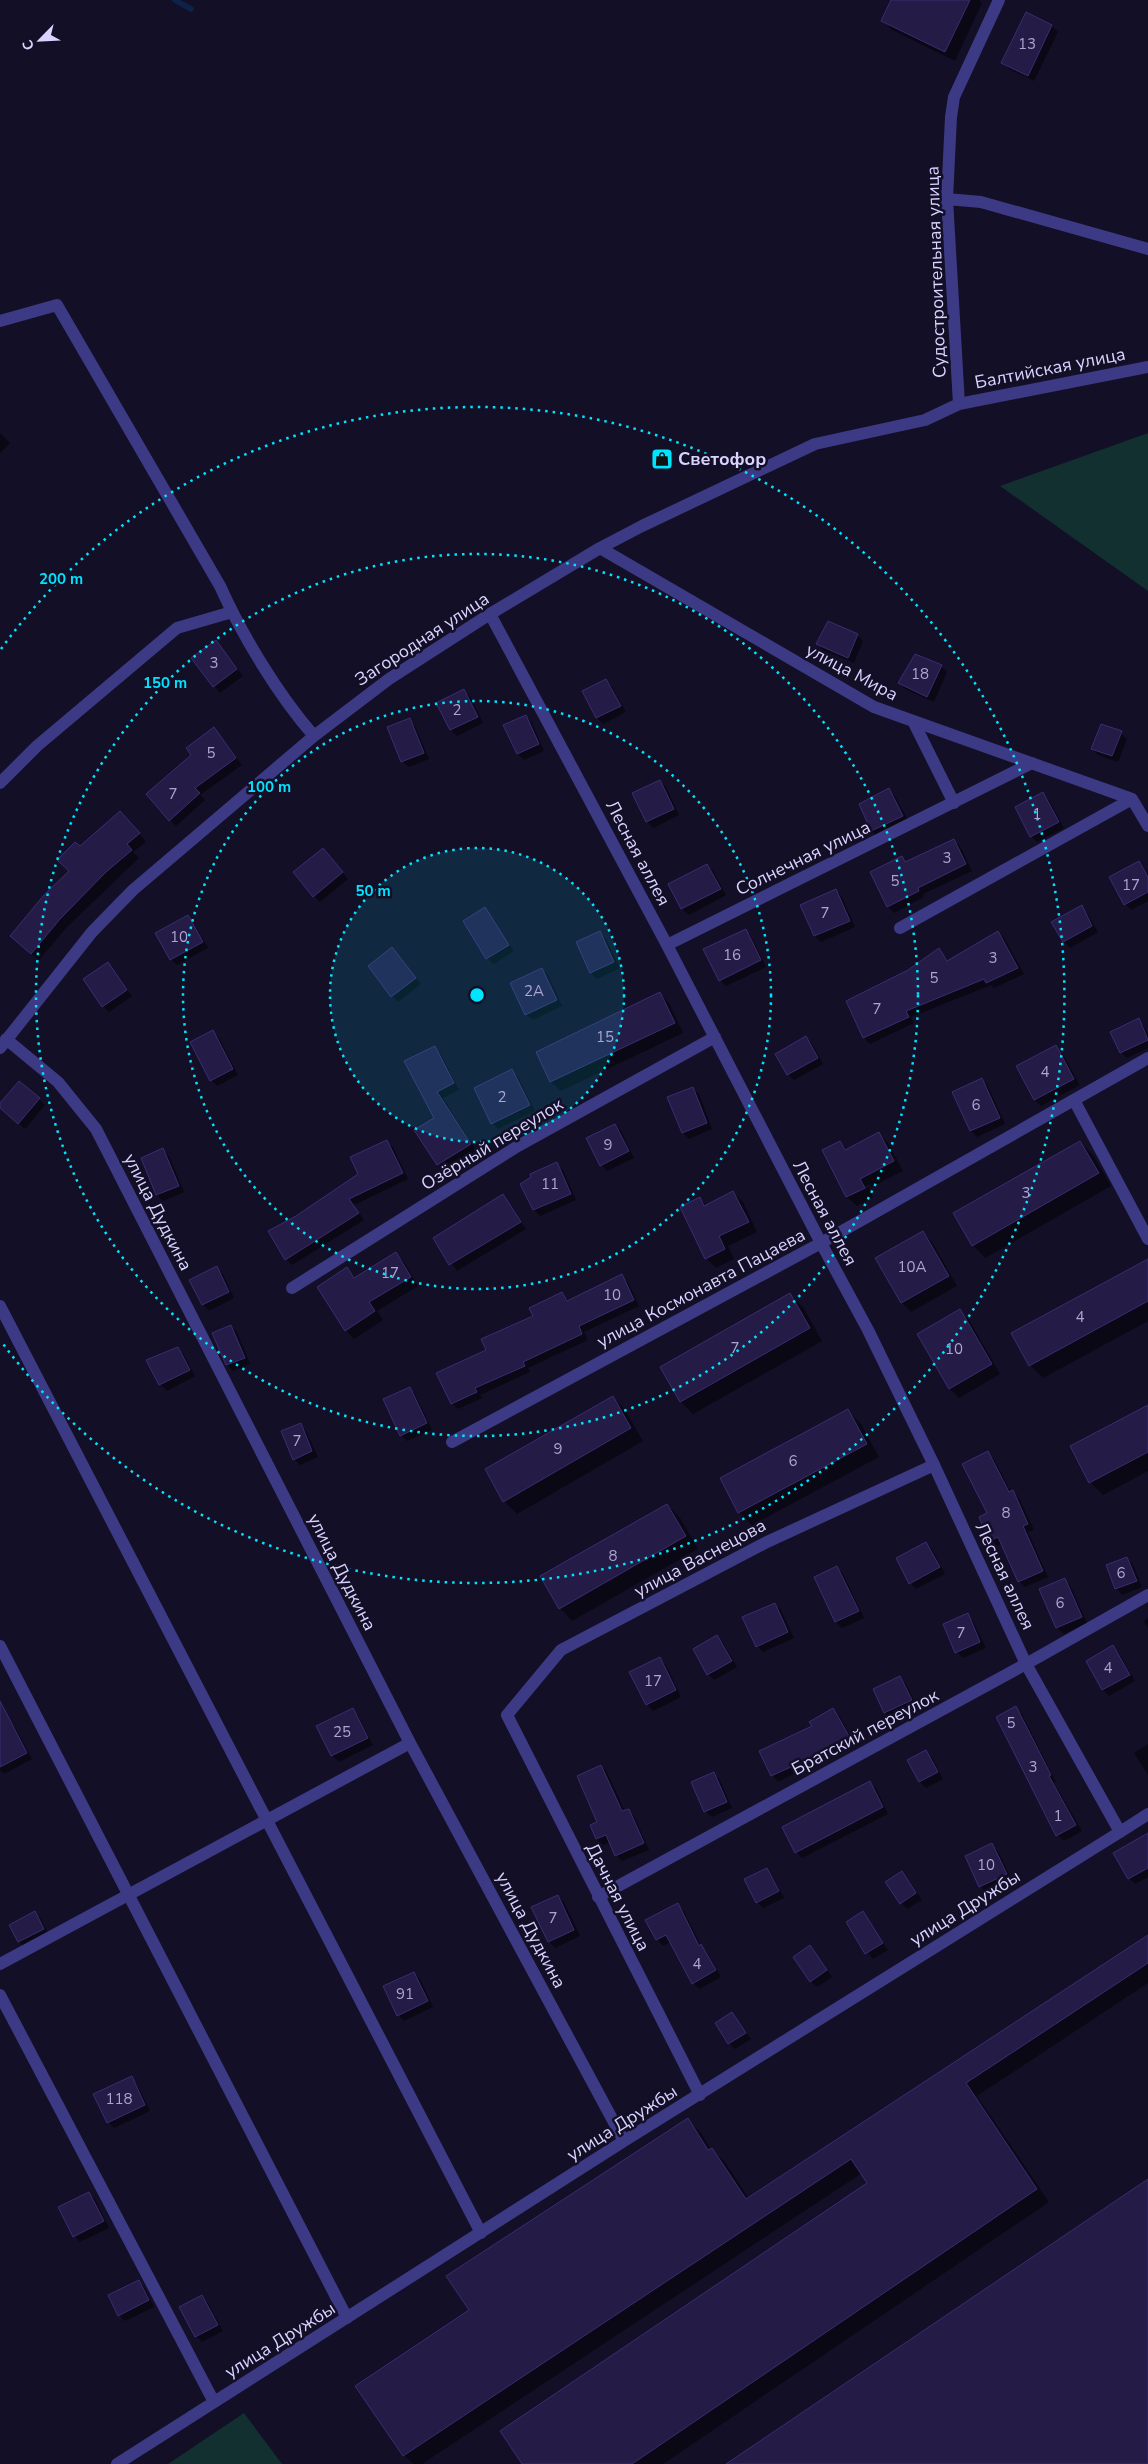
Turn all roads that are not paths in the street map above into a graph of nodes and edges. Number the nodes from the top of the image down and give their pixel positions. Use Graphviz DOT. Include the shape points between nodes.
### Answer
graph roads {
  1 [pos="999,0"];
  2 [pos="947,199"];
  3 [pos="1148,249"];
  4 [pos="0,321"];
  5 [pos="1148,367"];
  6 [pos="959,404"];
  7 [pos="600,548"];
  8 [pos="232,612"];
  9 [pos="490,614"];
  10 [pos="913,721"];
  11 [pos="314,736"];
  12 [pos="1032,764"];
  13 [pos="0,783"];
  14 [pos="1132,799"];
  15 [pos="954,803"];
  16 [pos="1148,826"];
  17 [pos="900,928"];
  18 [pos="667,945"];
  19 [pos="716,1038"];
  20 [pos="3,1044"];
  21 [pos="1148,1058"];
  22 [pos="1074,1100"];
  23 [pos="1148,1239"];
  24 [pos="821,1243"];
  25 [pos="292,1288"];
  26 [pos="0,1306"];
  27 [pos="452,1442"];
  28 [pos="934,1465"];
  29 [pos="1148,1595"];
  30 [pos="0,1646"];
  31 [pos="1026,1664"];
  32 [pos="507,1715"];
  33 [pos="410,1744"];
  34 [pos="1148,1814"];
  35 [pos="266,1821"];
  36 [pos="1120,1832"];
  37 [pos="128,1895"];
  38 [pos="598,1896"];
  39 [pos="0,1964"];
  40 [pos="0,1995"];
  41 [pos="700,2094"];
  42 [pos="624,2141"];
  43 [pos="481,2234"];
  44 [pos="347,2318"];
  45 [pos="214,2402"];
  46 [pos="116,2464"];
  1 -- 2 [label="street, Судостроительная улица" via="954,97"];
  2 -- 3 [label="street" via="980,202"];
  2 -- 6 [label="street, Судостроительная улица"];
  4 -- 8 [label="street" via="57,305"];
  5 -- 6 [label="street, Балтийская улица"];
  6 -- 7 [label="street, Загородная улица" via="925,420 815,444"];
  7 -- 9 [label="street, Загородная улица"];
  7 -- 10 [label="street, улица Мира" via="874,707"];
  8 -- 11 [label="street" via="295,714"];
  8 -- 13 [label="street" via="177,628 37,746"];
  9 -- 11 [label="street, Загородная улица" via="389,679"];
  9 -- 18 [label="street, Лесная аллея"];
  10 -- 12 [label="street, улица Мира"];
  10 -- 15 [label="street"];
  11 -- 20 [label="street, Загородная улица" via="133,890 92,932"];
  12 -- 14 [label="street, улица Мира"];
  12 -- 15 [label="street, Солнечная улица"];
  14 -- 16 [label="street"];
  14 -- 17 [label="street"];
  15 -- 18 [label="street, Солнечная улица"];
  18 -- 19 [label="street, Лесная аллея"];
  19 -- 24 [label="street, Лесная аллея"];
  19 -- 25 [label="street, Озёрный переулок" via="518,1146"];
  20 -- 33 [label="street, улица Дудкина" via="58,1082 96,1130"];
  21 -- 22 [label="street, улица Космонавта Пацаева"];
  22 -- 23 [label="street"];
  22 -- 24 [label="street, улица Космонавта Пацаева"];
  24 -- 27 [label="street, улица Космонавта Пацаева"];
  24 -- 28 [label="street, Лесная аллея"];
  26 -- 35 [label="street"];
  28 -- 31 [label="street, Лесная аллея"];
  28 -- 32 [label="street, улица Васнецова" via="767,1542 561,1650"];
  29 -- 31 [label="street, Братский переулок"];
  30 -- 37 [label="street"];
  31 -- 36 [label="street, Лесная аллея"];
  31 -- 38 [label="street, Братский переулок"];
  32 -- 38 [label="street, Дачная улица"];
  33 -- 35 [label="street"];
  33 -- 42 [label="street, улица Дудкина"];
  34 -- 36 [label="street, улица Дружбы"];
  35 -- 37 [label="street"];
  35 -- 43 [label="street"];
  36 -- 41 [label="street, улица Дружбы"];
  37 -- 39 [label="street"];
  37 -- 44 [label="street"];
  38 -- 41 [label="street, Дачная улица"];
  40 -- 45 [label="street"];
  41 -- 42 [label="street, улица Дружбы"];
  42 -- 43 [label="street, улица Дружбы"];
  43 -- 44 [label="street, улица Дружбы"];
  44 -- 45 [label="street, улица Дружбы"];
  45 -- 46 [label="street, улица Дружбы"];
}
